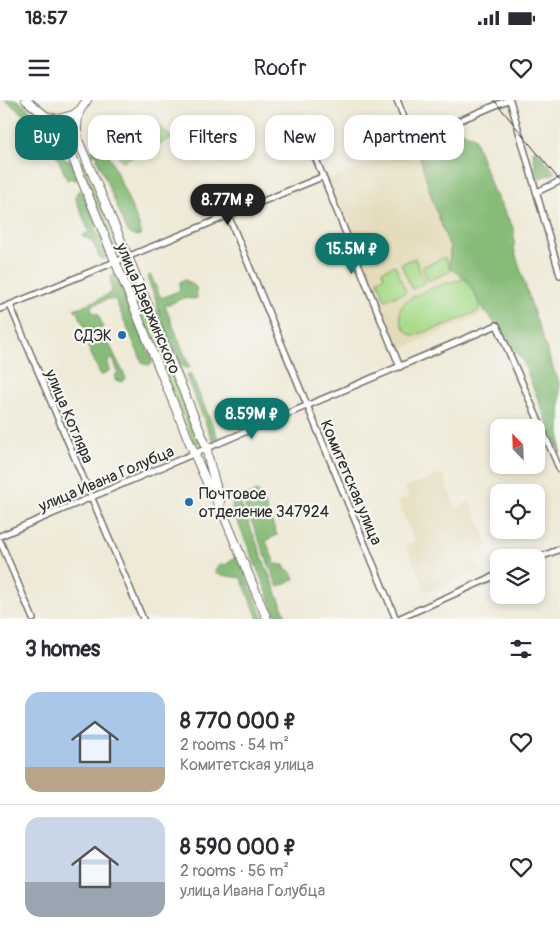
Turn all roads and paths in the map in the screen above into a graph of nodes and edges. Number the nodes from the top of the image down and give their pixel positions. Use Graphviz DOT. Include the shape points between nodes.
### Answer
graph roads {
  1 [pos="26,100"];
  2 [pos="87,100"];
  3 [pos="397,100"];
  4 [pos="509,100"];
  5 [pos="80,110"];
  6 [pos="45,115"];
  7 [pos="73,115"];
  8 [pos="73,160"];
  9 [pos="316,160"];
  10 [pos="322,177"];
  11 [pos="560,181"];
  12 [pos="537,192"];
  13 [pos="228,215"];
  14 [pos="127,256"];
  15 [pos="114,262"];
  16 [pos="560,275"];
  17 [pos="10,305"];
  18 [pos="0,310"];
  19 [pos="400,366"];
  20 [pos="307,406"];
  21 [pos="207,448"];
  22 [pos="194,453"];
  23 [pos="560,470"];
  24 [pos="92,497"];
  25 [pos="222,513"];
  26 [pos="0,536"];
  27 [pos="0,541"];
  28 [pos="560,549"];
  29 [pos="545,555"];
  30 [pos="490,578"];
  31 [pos="33,619"];
  32 [pos="143,619"];
  33 [pos="268,619"];
  34 [pos="397,619"];
  1 -- 6 [label="main road, улица Дзержинского"];
  2 -- 5 [label="main road"];
  3 -- 4 [label="street" via="413,140"];
  4 -- 12 [label="street"];
  5 -- 7 [label="main road"];
  5 -- 14 [label="main road, улица Дзержинского" via="76,119 78,140"];
  8 -- 15 [label="main road, улица Дзержинского"];
  9 -- 10 [label="street"];
  10 -- 13 [label="street"];
  10 -- 19 [label="street"];
  11 -- 12 [label="street"];
  12 -- 16 [label="street"];
  13 -- 14 [label="street"];
  13 -- 20 [label="street, Комитетская улица"];
  14 -- 15 [label="street"];
  14 -- 21 [label="main road, улица Дзержинского"];
  15 -- 17 [label="street"];
  15 -- 22 [label="main road, улица Дзержинского"];
  17 -- 18 [label="street"];
  17 -- 24 [label="street, улица Котляра"];
  19 -- 20 [label="street, улица Ивана Голубца"];
  19 -- 23 [label="street, улица Ивана Голубца" via="497,325"];
  20 -- 21 [label="street, улица Ивана Голубца"];
  20 -- 34 [label="street, Комитетская улица"];
  21 -- 22 [label="street, улица Ивана Голубца"];
  21 -- 25 [label="main road, улица Дзержинского"];
  22 -- 24 [label="street, улица Ивана Голубца"];
  22 -- 25 [label="main road, улица Дзержинского"];
  24 -- 26 [label="street, улица Ивана Голубца"];
  24 -- 32 [label="street, улица Котляра"];
  25 -- 33 [label="main road, улица Дзержинского"];
  27 -- 31 [label="street"];
  28 -- 29 [label="street"];
  30 -- 34 [label="street"];
}
